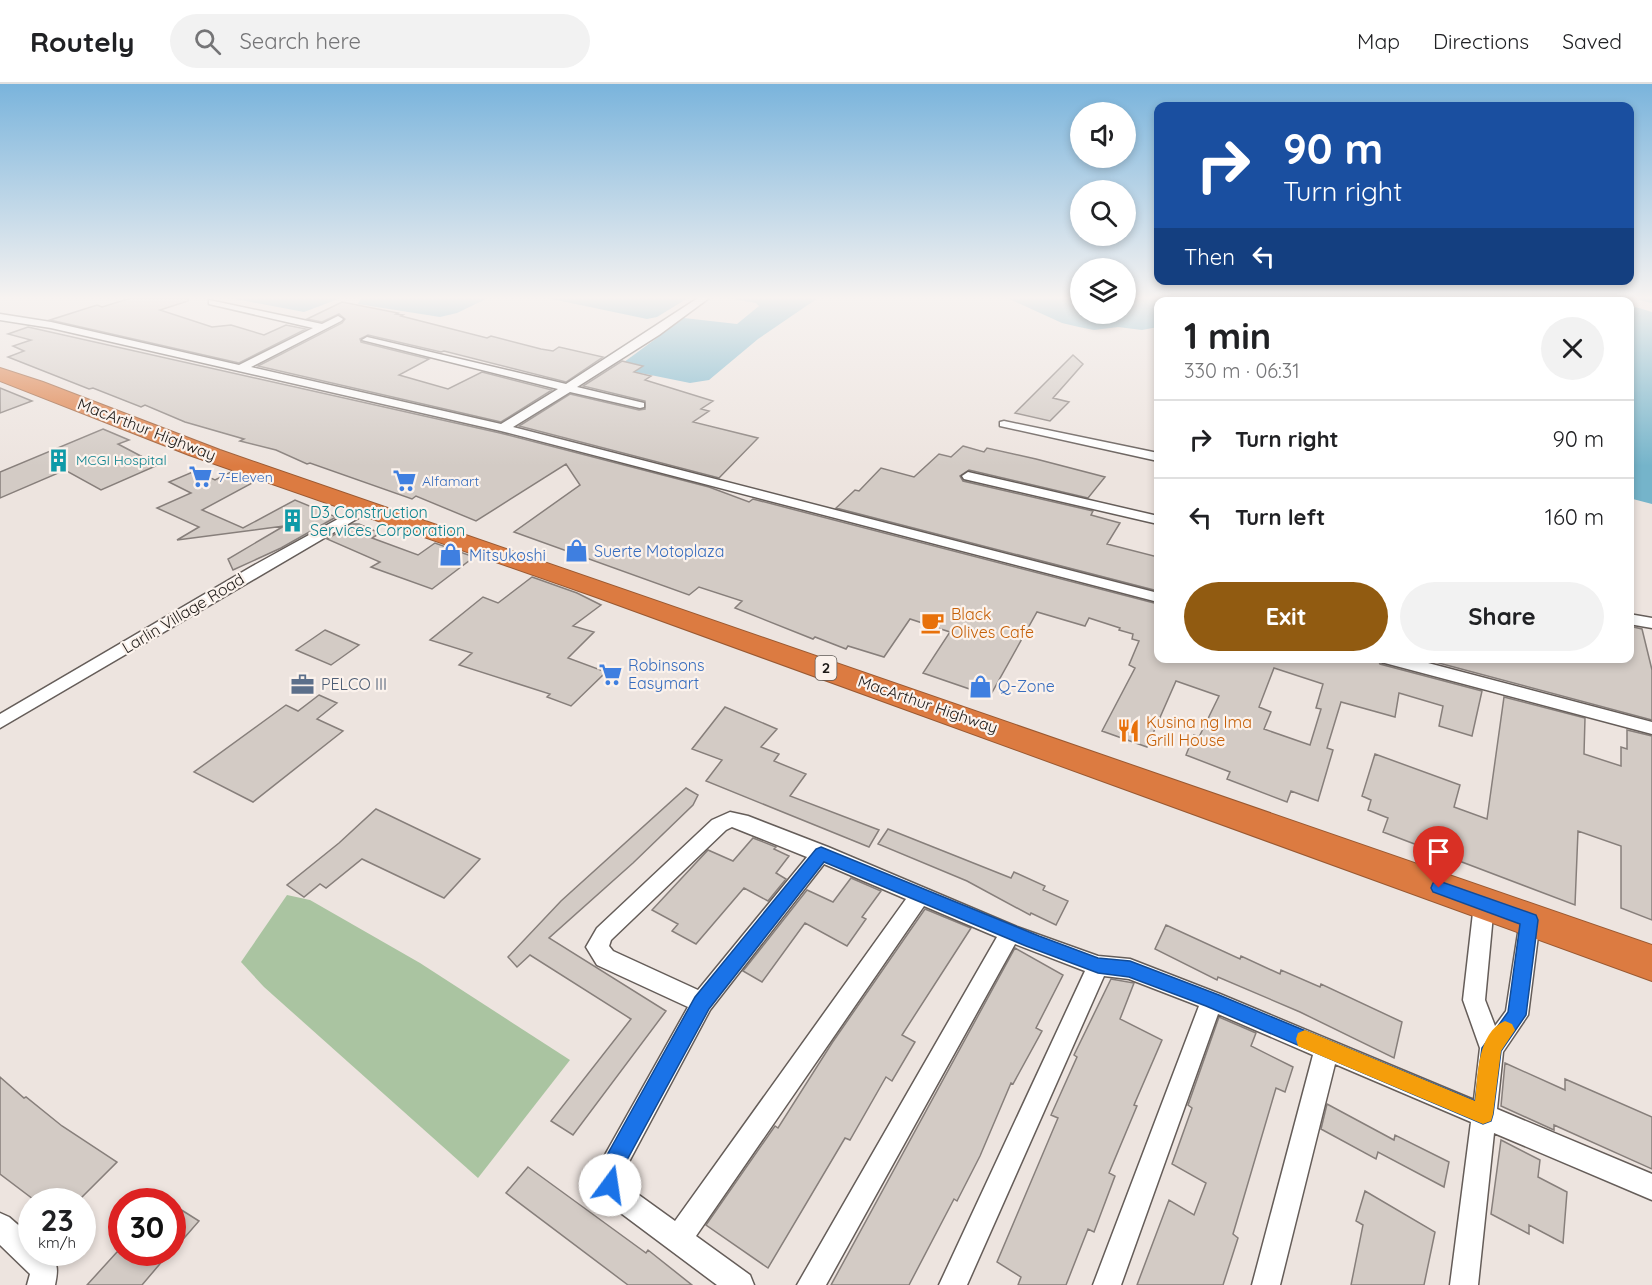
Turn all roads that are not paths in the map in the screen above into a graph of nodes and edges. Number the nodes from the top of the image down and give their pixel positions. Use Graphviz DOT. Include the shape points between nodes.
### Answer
graph roads {
  1 [pos="175,354"];
  2 [pos="269,354"];
  3 [pos="427,354"];
  4 [pos="624,354"];
  5 [pos="239,369"];
  6 [pos="0,374"];
  7 [pos="568,387"];
  8 [pos="640,405"];
  9 [pos="1004,424"];
  10 [pos="503,428"];
  11 [pos="1154,456"];
  12 [pos="968,476"];
  13 [pos="367,507"];
  14 [pos="1154,519"];
  15 [pos="1154,597"];
  16 [pos="1634,620"];
  17 [pos="1652,623"];
  18 [pos="1403,663"];
  19 [pos="0,722"];
  20 [pos="1652,728"];
  21 [pos="821,853"];
  22 [pos="920,895"];
  23 [pos="1484,904"];
  24 [pos="1530,920"];
  25 [pos="1010,933"];
  26 [pos="1652,963"];
  27 [pos="1098,966"];
  28 [pos="1212,1000"];
  29 [pos="702,1003"];
  30 [pos="1327,1048"];
  31 [pos="1492,1048"];
  32 [pos="1483,1114"];
  33 [pos="1652,1187"];
  34 [pos="0,1226"];
  35 [pos="677,1240"];
  36 [pos="41,1285"];
  37 [pos="740,1285"];
  38 [pos="811,1285"];
  39 [pos="953,1285"];
  40 [pos="1107,1285"];
  41 [pos="1266,1285"];
  42 [pos="1464,1285"];
  1 -- 5 [label="street"];
  2 -- 5 [label="street"];
  3 -- 7 [label="street"];
  4 -- 7 [label="street"];
  5 -- 10 [label="street"];
  6 -- 13 [label="highway, MacArthur Highway / 2" via="144,430"];
  7 -- 8 [label="street"];
  7 -- 10 [label="street"];
  9 -- 11 [label="street"];
  10 -- 15 [label="street"];
  12 -- 14 [label="street"];
  13 -- 19 [label="street, Larlin Village Road"];
  13 -- 23 [label="highway, MacArthur Highway / 2"];
  16 -- 17 [label="street"];
  18 -- 20 [label="street"];
  21 -- 22 [label="street"];
  21 -- 29 [label="street"];
  21 -- 29 [label="street" via="730,819 604,934 597,947 605,958"];
  22 -- 25 [label="street"];
  22 -- 35 [label="street"];
  23 -- 24 [label="highway, MacArthur Highway / 2"];
  23 -- 31 [label="street" via="1474,1000"];
  24 -- 26 [label="highway, MacArthur Highway / 2"];
  24 -- 31 [label="street" via="1517,1015"];
  25 -- 27 [label="street"];
  25 -- 38 [label="street"];
  27 -- 28 [label="street" via="1130,969"];
  27 -- 39 [label="street"];
  28 -- 30 [label="street"];
  28 -- 40 [label="street"];
  29 -- 35 [label="street" via="609,1171 610,1185 623,1199"];
  30 -- 32 [label="street"];
  30 -- 41 [label="street"];
  31 -- 32 [label="street"];
  32 -- 33 [label="street"];
  32 -- 42 [label="street"];
  34 -- 36 [label="street" via="45,1269"];
  35 -- 37 [label="street"];
}
